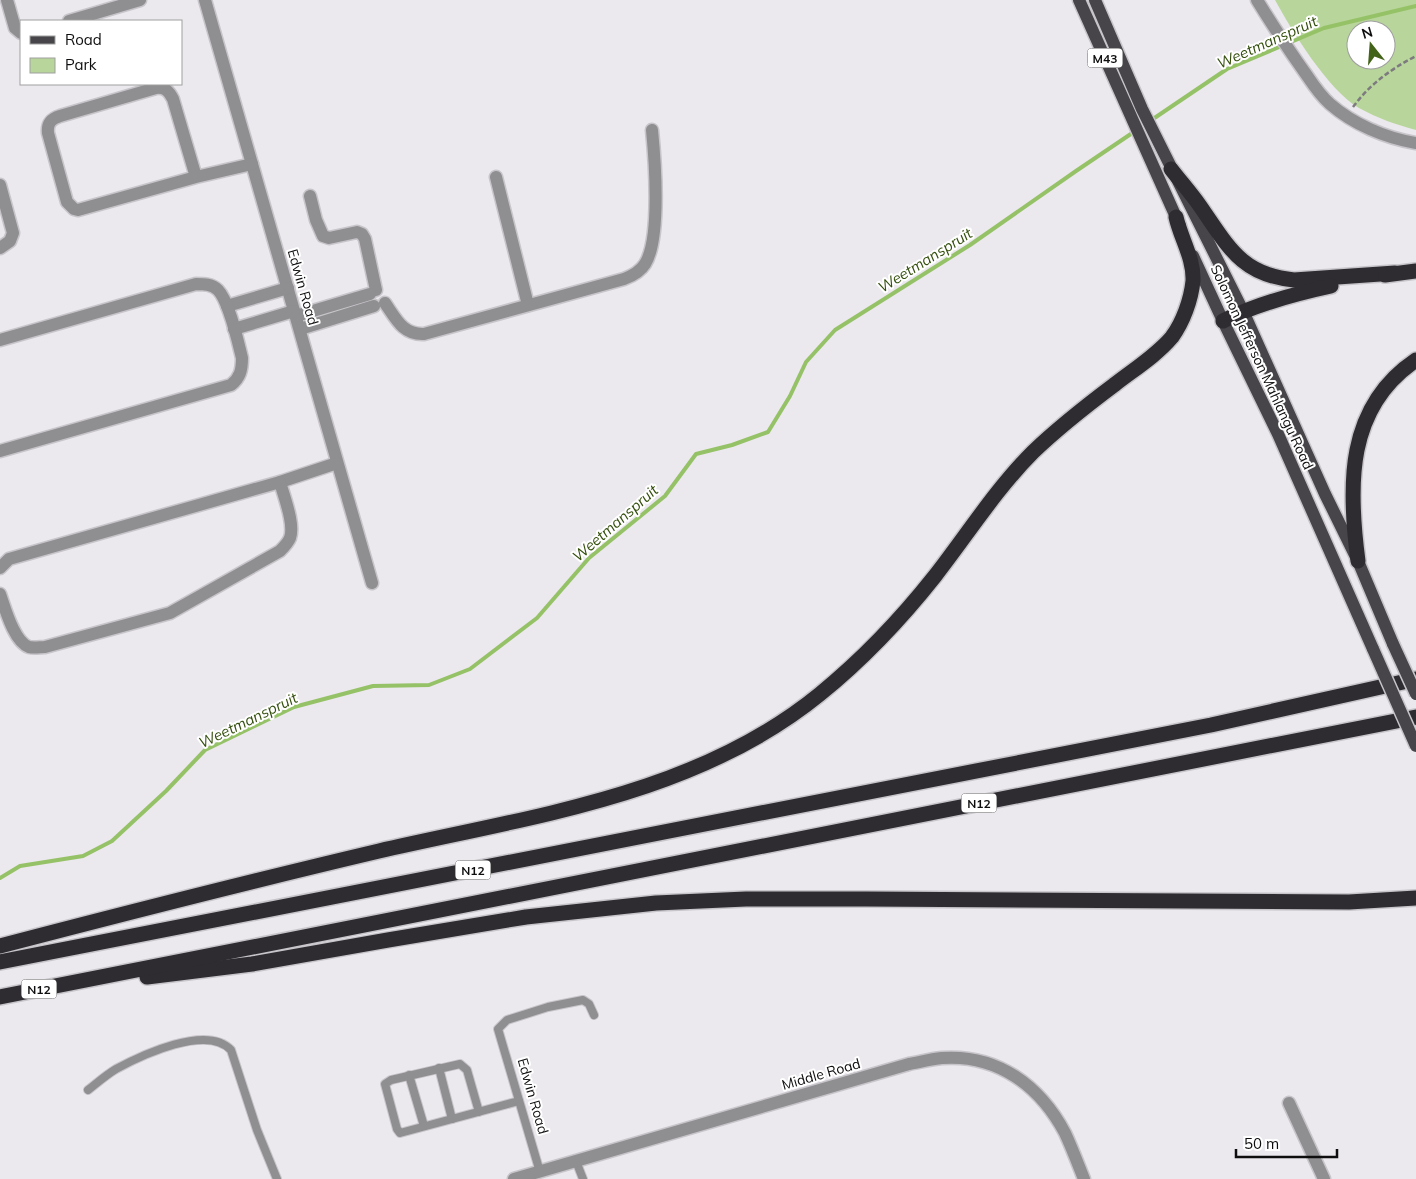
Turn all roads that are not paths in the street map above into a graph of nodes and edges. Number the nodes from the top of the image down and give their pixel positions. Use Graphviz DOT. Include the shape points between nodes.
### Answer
graph roads {
  1 [pos="7,0"];
  2 [pos="140,0"];
  3 [pos="205,0"];
  4 [pos="1079,0"];
  5 [pos="1095,0"];
  6 [pos="1258,0"];
  7 [pos="72,20"];
  8 [pos="20,32"];
  9 [pos="1136,112"];
  10 [pos="652,130"];
  11 [pos="1416,143"];
  12 [pos="252,164"];
  13 [pos="1169,165"];
  14 [pos="196,177"];
  15 [pos="496,177"];
  16 [pos="0,185"];
  17 [pos="310,196"];
  18 [pos="1176,217"];
  19 [pos="0,248"];
  20 [pos="1416,271"];
  21 [pos="1395,273"];
  22 [pos="288,288"];
  23 [pos="376,298"];
  24 [pos="528,305"];
  25 [pos="227,306"];
  26 [pos="1243,311"];
  27 [pos="295,314"];
  28 [pos="1223,322"];
  29 [pos="234,329"];
  30 [pos="300,329"];
  31 [pos="0,340"];
  32 [pos="1416,360"];
  33 [pos="0,451"];
  34 [pos="337,463"];
  35 [pos="280,482"];
  36 [pos="1358,561"];
  37 [pos="0,568"];
  38 [pos="372,583"];
  39 [pos="0,594"];
  40 [pos="1416,672"];
  41 [pos="1416,680"];
  42 [pos="1416,694"];
  43 [pos="1416,717"];
  44 [pos="1211,725"];
  45 [pos="1416,746"];
  46 [pos="1416,898"];
  47 [pos="1349,902"];
  48 [pos="1416,908"];
  49 [pos="0,946"];
  50 [pos="0,962"];
  51 [pos="78,982"];
  52 [pos="0,997"];
  53 [pos="594,1015"];
  54 [pos="439,1068"];
  55 [pos="409,1075"];
  56 [pos="88,1090"];
  57 [pos="519,1100"];
  58 [pos="1289,1103"];
  59 [pos="478,1112"];
  60 [pos="452,1119"];
  61 [pos="424,1126"];
  62 [pos="576,1161"];
  63 [pos="540,1172"];
  64 [pos="277,1179"];
  65 [pos="514,1179"];
  66 [pos="583,1179"];
  67 [pos="1084,1179"];
  68 [pos="1324,1179"];
  1 -- 8 [label="street" via="15,28"];
  2 -- 7 [label="street"];
  3 -- 12 [label="street, Edwin Road"];
  4 -- 9 [label="main road, Solomon Jefferson Mahlangu Road / M43"];
  5 -- 9 [label="main road, Solomon Jefferson Mahlangu Road / M43"];
  6 -- 11 [label="street" via="1300,66 1329,103 1372,130"];
  9 -- 13 [label="main road, Solomon Jefferson Mahlangu Road"];
  9 -- 18 [label="main road, Solomon Jefferson Mahlangu Road" via="1152,166"];
  10 -- 24 [label="street" via="656,175 653,234 646,263 624,279"];
  12 -- 14 [label="street"];
  12 -- 22 [label="street, Edwin Road"];
  13 -- 21 [label="highway" via="1230,249 1261,272 1278,279 1294,280"];
  13 -- 26 [label="main road, Solomon Jefferson Mahlangu Road"];
  14 -- 14 [label="street" via="84,210 74,209 65,196 48,124 60,116 164,88 173,99"];
  15 -- 24 [label="street"];
  16 -- 19 [label="street" via="13,234 10,242"];
  17 -- 23 [label="street" via="323,236 362,234 370,255"];
  18 -- 28 [label="main road, Solomon Jefferson Mahlangu Road"];
  18 -- 49 [label="highway" via="1190,259 1193,281 1185,313 1172,336 1147,360 1058,429 1030,456 919,596 882,637 818,696 777,724 729,752 596,802 221,888"];
  20 -- 21 [label="highway"];
  21 -- 26 [label="highway" via="1308,291"];
  22 -- 25 [label="street"];
  22 -- 27 [label="street, Edwin Road"];
  23 -- 24 [label="street" via="406,330 418,334 440,331"];
  23 -- 27 [label="street"];
  23 -- 30 [label="street"];
  25 -- 29 [label="street"];
  25 -- 31 [label="street" via="213,286 196,284"];
  26 -- 28 [label="highway"];
  26 -- 36 [label="main road, Solomon Jefferson Mahlangu Road"];
  27 -- 29 [label="street"];
  27 -- 30 [label="street, Edwin Road"];
  28 -- 45 [label="main road, Solomon Jefferson Mahlangu Road, bridge" via="1278,434"];
  29 -- 33 [label="street" via="242,367 237,380 231,385"];
  30 -- 34 [label="street, Edwin Road"];
  32 -- 36 [label="highway" via="1385,388 1362,427 1353,485"];
  34 -- 35 [label="street"];
  34 -- 38 [label="street, Edwin Road"];
  35 -- 37 [label="street" via="9,559"];
  35 -- 39 [label="street" via="291,527 287,543 280,551 170,613 36,648 22,643 17,636"];
  36 -- 42 [label="main road, Solomon Jefferson Mahlangu Road, bridge"];
  40 -- 44 [label="highway" via="1256,707"];
  41 -- 44 [label="highway, N12"];
  43 -- 51 [label="highway, N12"];
  44 -- 50 [label="highway, N12"];
  46 -- 47 [label="highway"];
  47 -- 48 [label="highway"];
  47 -- 51 [label="highway" via="746,899 656,903 526,918 167,976"];
  51 -- 52 [label="highway, N12"];
  53 -- 57 [label="lane, Edwin Road" via="583,1000 507,1020 498,1029"];
  54 -- 55 [label="lane"];
  54 -- 59 [label="lane" via="465,1066"];
  54 -- 60 [label="lane"];
  55 -- 61 [label="lane"];
  55 -- 61 [label="lane" via="385,1084 397,1129 400,1133"];
  56 -- 64 [label="lane" via="115,1070 161,1048 203,1040 225,1043 231,1050"];
  57 -- 59 [label="lane"];
  57 -- 63 [label="lane, Edwin Road"];
  58 -- 68 [label="street"];
  59 -- 60 [label="lane"];
  60 -- 61 [label="lane"];
  62 -- 63 [label="street, Middle Road"];
  62 -- 66 [label="lane"];
  62 -- 67 [label="street, Middle Road" via="908,1064 962,1058 1002,1068 1034,1091 1064,1133"];
  63 -- 65 [label="street, Middle Road"];
}
